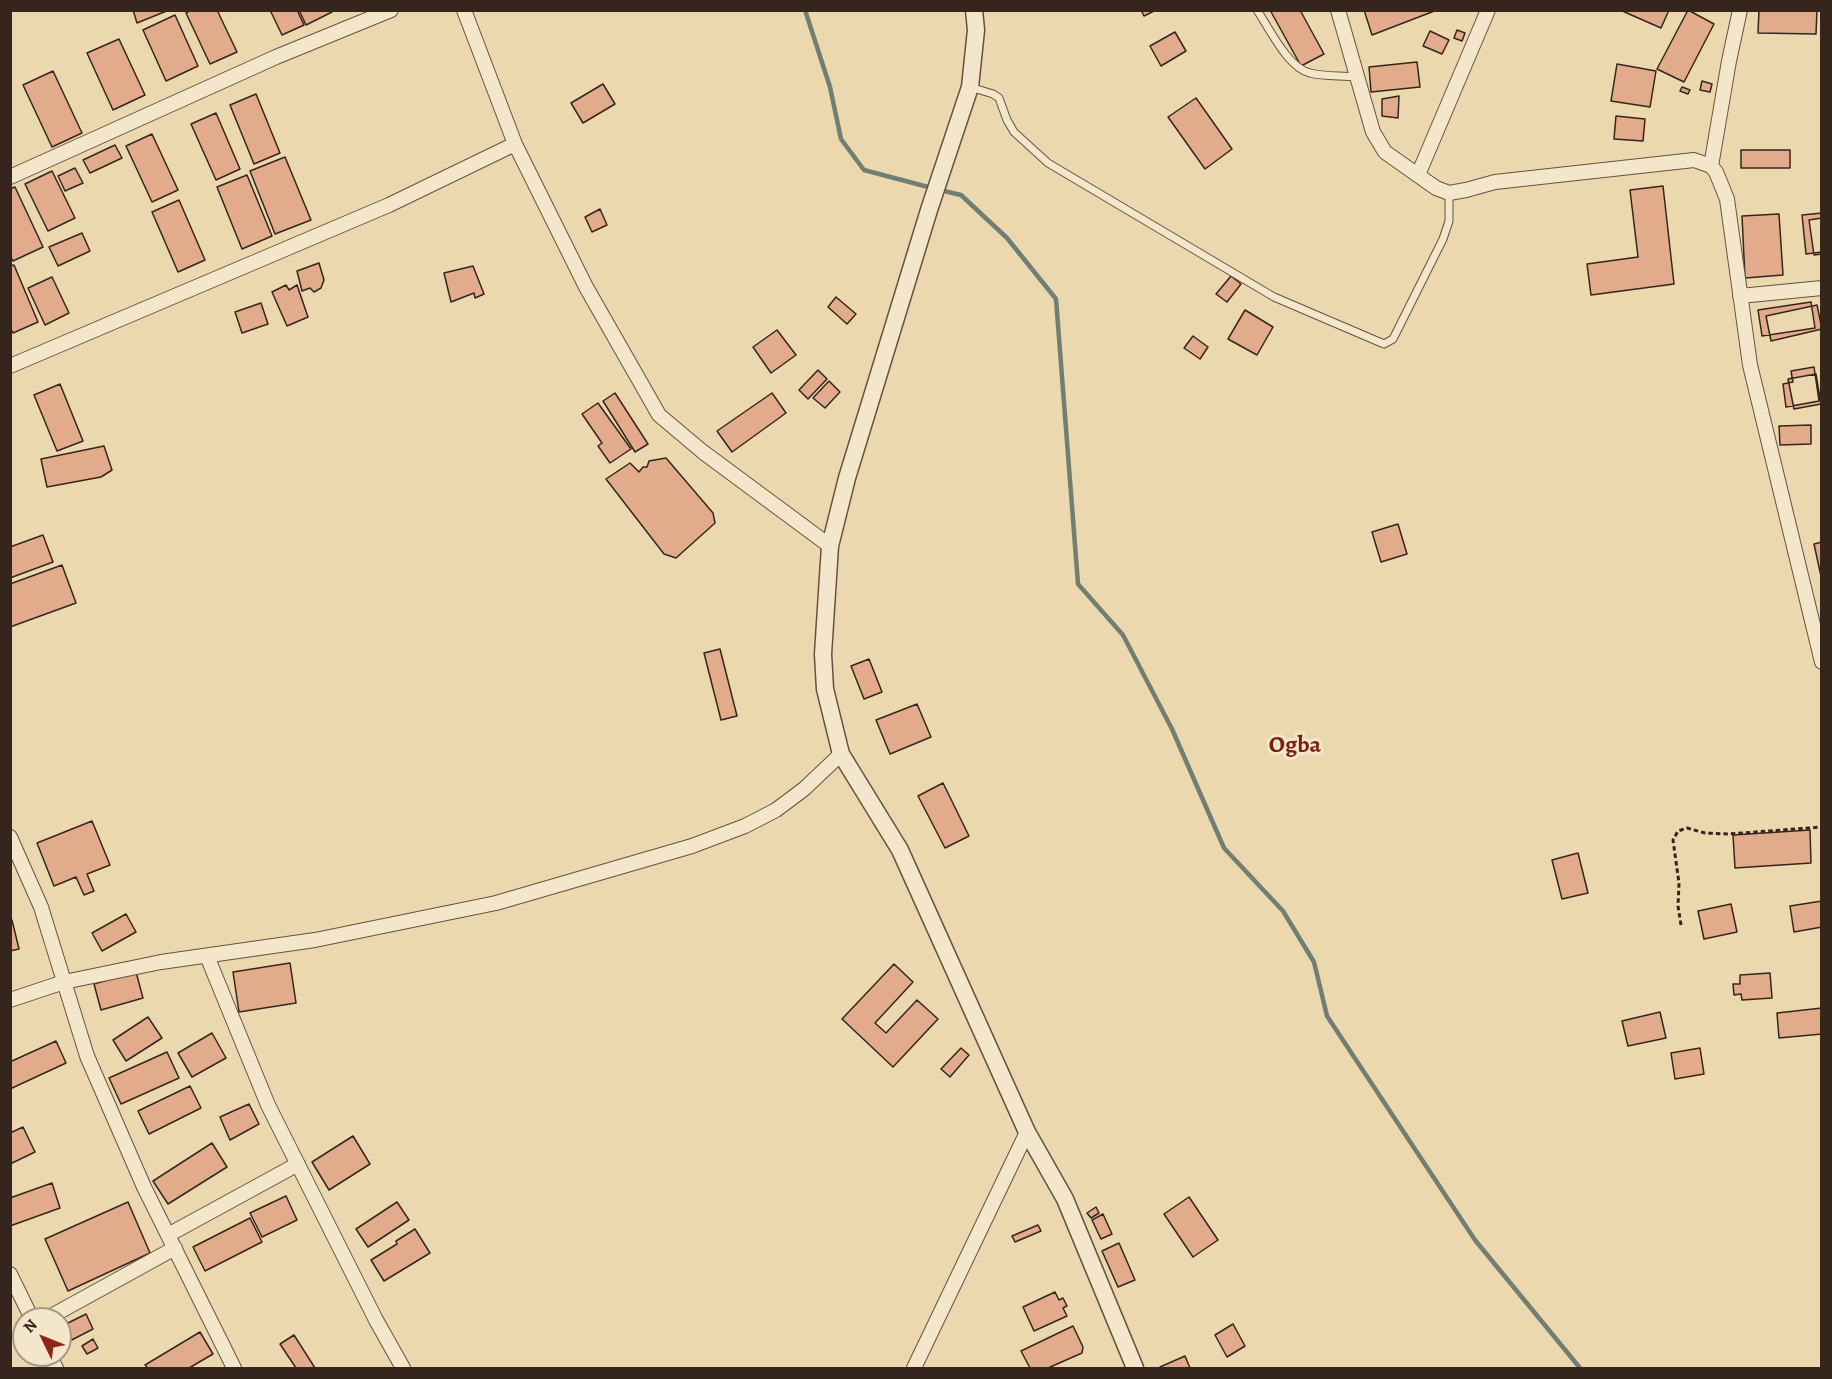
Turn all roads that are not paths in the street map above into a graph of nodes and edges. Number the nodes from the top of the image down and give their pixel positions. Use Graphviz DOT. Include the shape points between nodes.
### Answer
graph roads {
  1 [pos="391,10"];
  2 [pos="464,10"];
  3 [pos="974,10"];
  4 [pos="1257,10"];
  5 [pos="1338,10"];
  6 [pos="1488,10"];
  7 [pos="1740,10"];
  8 [pos="1357,76"];
  9 [pos="970,87"];
  10 [pos="515,144"];
  11 [pos="1711,166"];
  12 [pos="1418,175"];
  13 [pos="10,177"];
  14 [pos="1449,193"];
  15 [pos="1821,288"];
  16 [pos="1740,296"];
  17 [pos="10,366"];
  18 [pos="830,546"];
  19 [pos="1821,662"];
  20 [pos="841,754"];
  21 [pos="10,837"];
  22 [pos="207,956"];
  23 [pos="64,982"];
  24 [pos="10,1000"];
  25 [pos="1027,1132"];
  26 [pos="298,1164"];
  27 [pos="168,1235"];
  28 [pos="175,1248"];
  29 [pos="10,1274"];
  30 [pos="26,1307"];
  31 [pos="68,1307"];
  32 [pos="919,1365"];
  33 [pos="234,1368"];
  34 [pos="403,1368"];
  35 [pos="1135,1368"];
  1 -- 13 [label="street" via="276,57"];
  2 -- 10 [label="street"];
  3 -- 9 [label="street" via="976,30"];
  4 -- 8 [label="lane" via="1286,54 1302,70"];
  5 -- 8 [label="street"];
  6 -- 12 [label="street"];
  7 -- 11 [label="street"];
  8 -- 12 [label="street" via="1373,132 1385,152"];
  9 -- 14 [label="lane" via="999,98 1014,132 1048,163 1274,297 1384,344 1393,339 1443,238 1449,221"];
  9 -- 18 [label="street" via="847,478"];
  10 -- 17 [label="street" via="389,206"];
  10 -- 18 [label="street" via="586,287 659,415"];
  11 -- 14 [label="street" via="1694,160 1495,182"];
  11 -- 16 [label="street" via="1727,199"];
  12 -- 14 [label="street"];
  15 -- 16 [label="street"];
  16 -- 19 [label="street" via="1750,364"];
  18 -- 20 [label="street" via="823,654 825,689"];
  20 -- 22 [label="street" via="776,810 692,846 496,903 315,940"];
  20 -- 25 [label="street" via="900,850"];
  21 -- 23 [label="street" via="41,906"];
  22 -- 23 [label="street"];
  22 -- 26 [label="street" via="268,1106"];
  23 -- 24 [label="street"];
  23 -- 27 [label="street" via="87,1056"];
  25 -- 32 [label="street"];
  25 -- 35 [label="street" via="1065,1199"];
  26 -- 27 [label="street"];
  26 -- 34 [label="street"];
  27 -- 28 [label="street"];
  28 -- 31 [label="street"];
  28 -- 33 [label="street"];
  29 -- 30 [label="street"];
}
